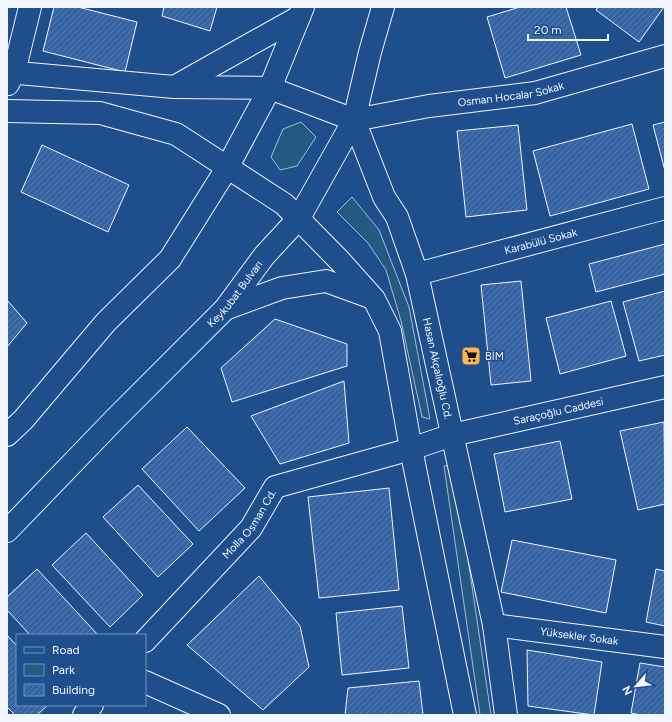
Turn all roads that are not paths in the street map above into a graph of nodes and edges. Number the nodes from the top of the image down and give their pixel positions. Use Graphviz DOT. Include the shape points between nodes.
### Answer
graph roads {
  1 [pos="30,7"];
  2 [pos="383,7"];
  3 [pos="301,12"];
  4 [pos="665,56"];
  5 [pos="9,76"];
  6 [pos="174,87"];
  7 [pos="270,88"];
  8 [pos="7,111"];
  9 [pos="354,120"];
  10 [pos="227,168"];
  11 [pos="665,208"];
  12 [pos="298,218"];
  13 [pos="417,274"];
  14 [pos="374,299"];
  15 [pos="225,309"];
  16 [pos="665,388"];
  17 [pos="452,435"];
  18 [pos="7,436"];
  19 [pos="411,448"];
  20 [pos="7,531"];
  21 [pos="494,625"];
  22 [pos="146,639"];
  23 [pos="665,647"];
  24 [pos="146,682"];
  25 [pos="91,706"];
  26 [pos="84,715"];
  27 [pos="219,715"];
  28 [pos="465,715"];
  29 [pos="506,715"];
  1 -- 5 [label="main road"];
  2 -- 9 [label="main road, Keykubat Bulvarı"];
  3 -- 6 [label="main road"];
  3 -- 7 [label="main road"];
  4 -- 9 [label="main road, Osman Hocalar Sokak" via="535,93 429,106"];
  5 -- 6 [label="main road"];
  6 -- 7 [label="main road"];
  7 -- 9 [label="main road"];
  7 -- 10 [label="main road"];
  8 -- 10 [label="main road" via="100,113 176,134"];
  9 -- 12 [label="main road, Keykubat Bulvarı"];
  9 -- 13 [label="main road, Hasan Akçalıoğlu Cd." via="384,197 397,217"];
  10 -- 12 [label="main road" via="284,204"];
  10 -- 18 [label="main road" via="170,259 106,322"];
  11 -- 13 [label="main road, Karabülü Sokak"];
  12 -- 14 [label="main road"];
  12 -- 15 [label="main road, Keykubat Bulvarı" via="264,256"];
  13 -- 17 [label="main road, Hasan Akçalıoğlu Cd."];
  14 -- 15 [label="main road" via="326,281 282,288"];
  14 -- 19 [label="main road" via="390,331"];
  15 -- 20 [label="main road, Keykubat Bulvarı"];
  16 -- 17 [label="main road, Saraçoğlu Caddesi"];
  17 -- 19 [label="main road, Molla Osman Cd."];
  17 -- 21 [label="main road, Hasan Akçalıoğlu Cd."];
  19 -- 22 [label="main road, Molla Osman Cd." via="275,487 251,528"];
  19 -- 28 [label="main road"];
  21 -- 23 [label="main road, Yüksekler Sokak"];
  21 -- 29 [label="main road, Hasan Akçalıoğlu Cd."];
  24 -- 27 [label="main road"];
  25 -- 26 [label="main road"];
}
